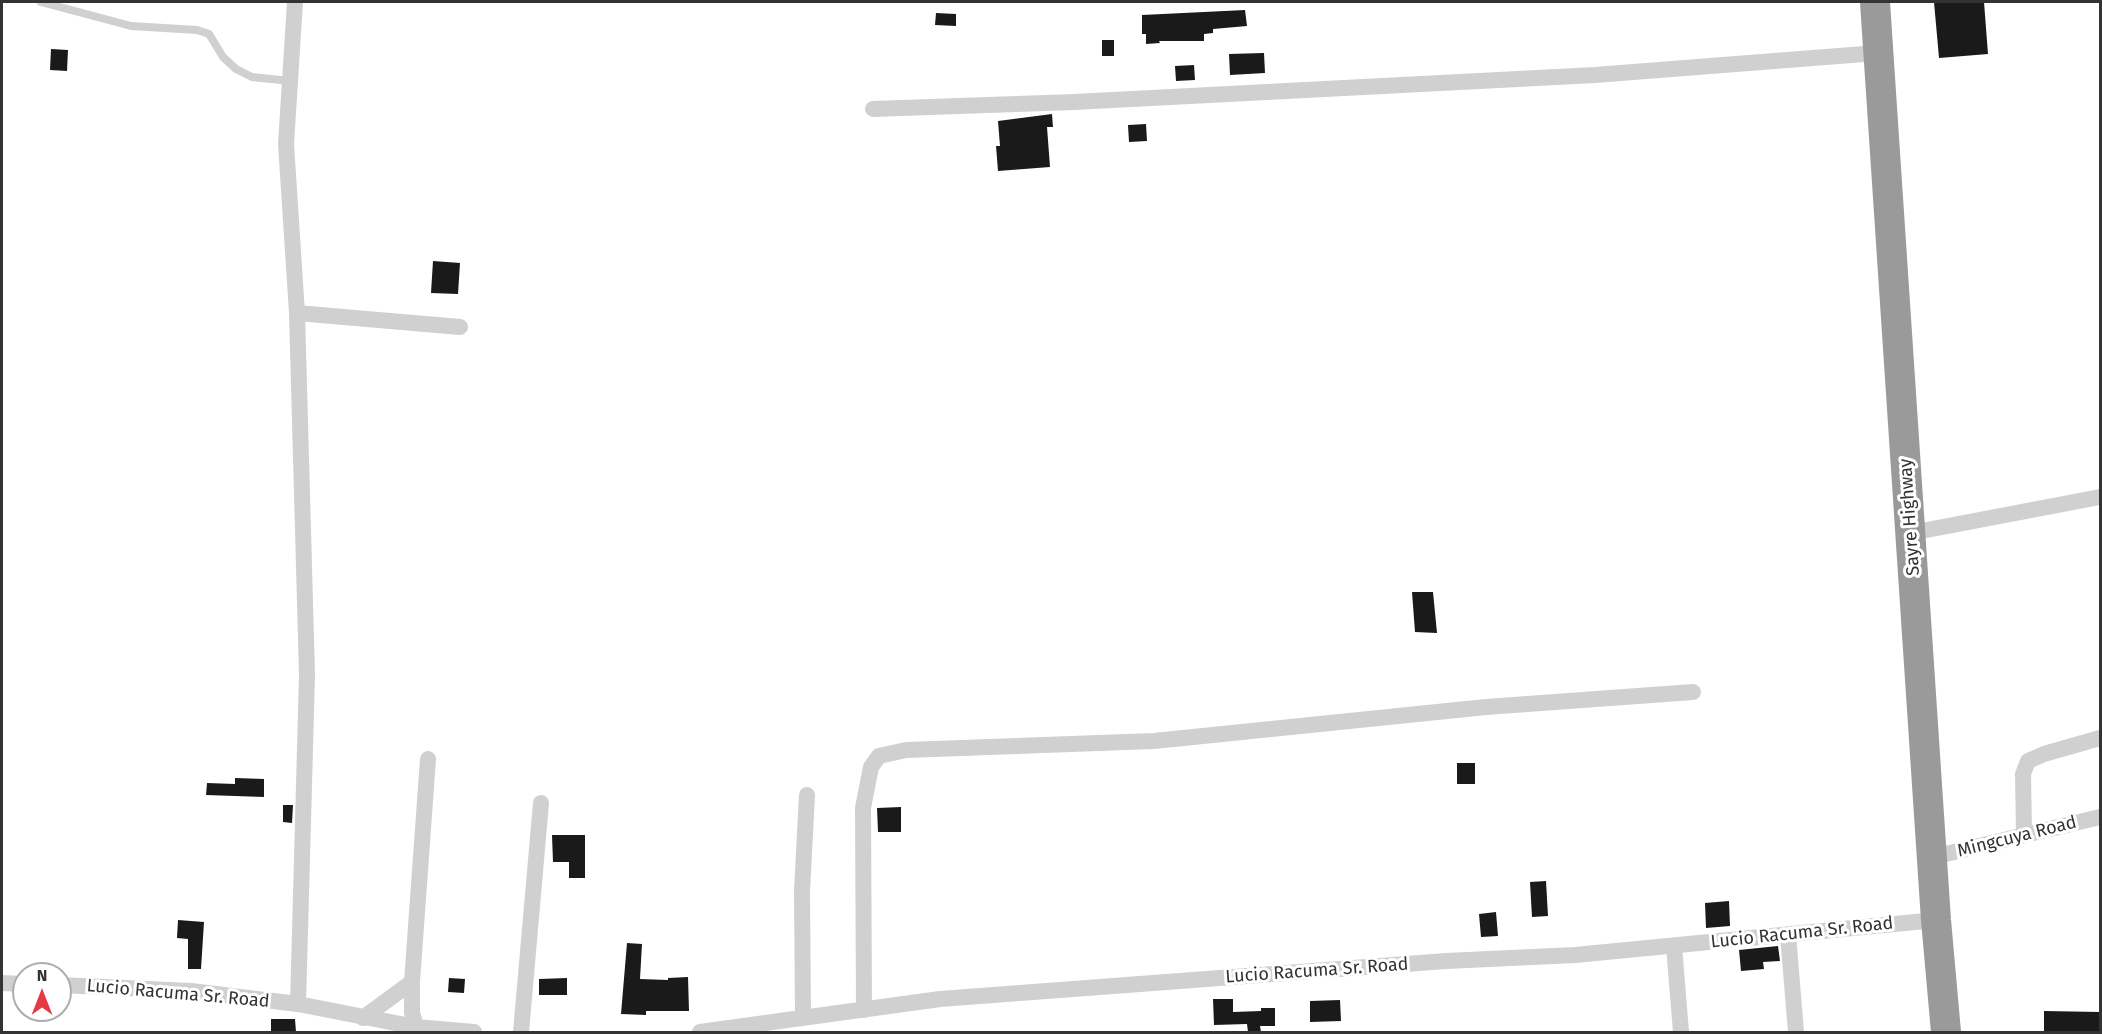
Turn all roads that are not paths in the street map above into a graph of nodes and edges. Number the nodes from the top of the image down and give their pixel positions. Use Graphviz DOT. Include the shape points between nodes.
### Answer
graph roads {
  1 [pos="41,2"];
  2 [pos="295,2"];
  3 [pos="1875,2"];
  4 [pos="1877,53"];
  5 [pos="290,81"];
  6 [pos="873,110"];
  7 [pos="297,313"];
  8 [pos="460,327"];
  9 [pos="2100,497"];
  10 [pos="1911,533"];
  11 [pos="1693,692"];
  12 [pos="2100,738"];
  13 [pos="428,759"];
  14 [pos="807,795"];
  15 [pos="541,803"];
  16 [pos="2100,817"];
  17 [pos="2024,835"];
  18 [pos="1933,857"];
  19 [pos="1936,920"];
  20 [pos="1788,935"];
  21 [pos="1674,946"];
  22 [pos="412,982"];
  23 [pos="72,986"];
  24 [pos="298,1004"];
  25 [pos="864,1010"];
  26 [pos="363,1018"];
  27 [pos="802,1018"];
  28 [pos="416,1027"];
  29 [pos="449,1032"];
  30 [pos="474,1032"];
  31 [pos="521,1032"];
  32 [pos="700,1032"];
  33 [pos="1681,1032"];
  34 [pos="1796,1032"];
  35 [pos="1946,1032"];
  1 -- 5 [label="lane" via="131,26 197,30 209,34 236,69 252,77"];
  2 -- 5 [label="street"];
  3 -- 4 [label="highway, Sayre Highway"];
  4 -- 6 [label="street" via="1595,75"];
  4 -- 10 [label="highway, Sayre Highway"];
  5 -- 7 [label="street" via="286,144"];
  7 -- 8 [label="street"];
  7 -- 24 [label="street" via="307,675"];
  9 -- 10 [label="street"];
  10 -- 18 [label="highway, Sayre Highway"];
  11 -- 25 [label="street" via="1486,707 1154,741 906,750 879,756 871,767 863,808"];
  12 -- 17 [label="street" via="2028,761 2023,774"];
  13 -- 22 [label="street"];
  14 -- 27 [label="street"];
  15 -- 31 [label="street"];
  16 -- 17 [label="street, Mingcuya Road"];
  17 -- 18 [label="street, Mingcuya Road"];
  18 -- 19 [label="highway, Sayre Highway"];
  19 -- 20 [label="street, Lucio Racuma Sr. Road"];
  19 -- 35 [label="highway, Sayre Highway"];
  20 -- 21 [label="street, Lucio Racuma Sr. Road"];
  20 -- 34 [label="street"];
  21 -- 25 [label="street, Lucio Racuma Sr. Road" via="1026,992"];
  21 -- 33 [label="street"];
  22 -- 26 [label="street"];
  22 -- 28 [label="street"];
  23 -- 24 [label="street, Lucio Racuma Sr. Road" via="191,991"];
  24 -- 26 [label="street, Lucio Racuma Sr. Road"];
  25 -- 27 [label="street, Lucio Racuma Sr. Road"];
  26 -- 28 [label="street, Lucio Racuma Sr. Road"];
  27 -- 32 [label="street, Lucio Racuma Sr. Road"];
  28 -- 29 [label="street, Lucio Racuma Sr. Road"];
  29 -- 30 [label="street, Lucio Racuma Sr. Road"];
}
